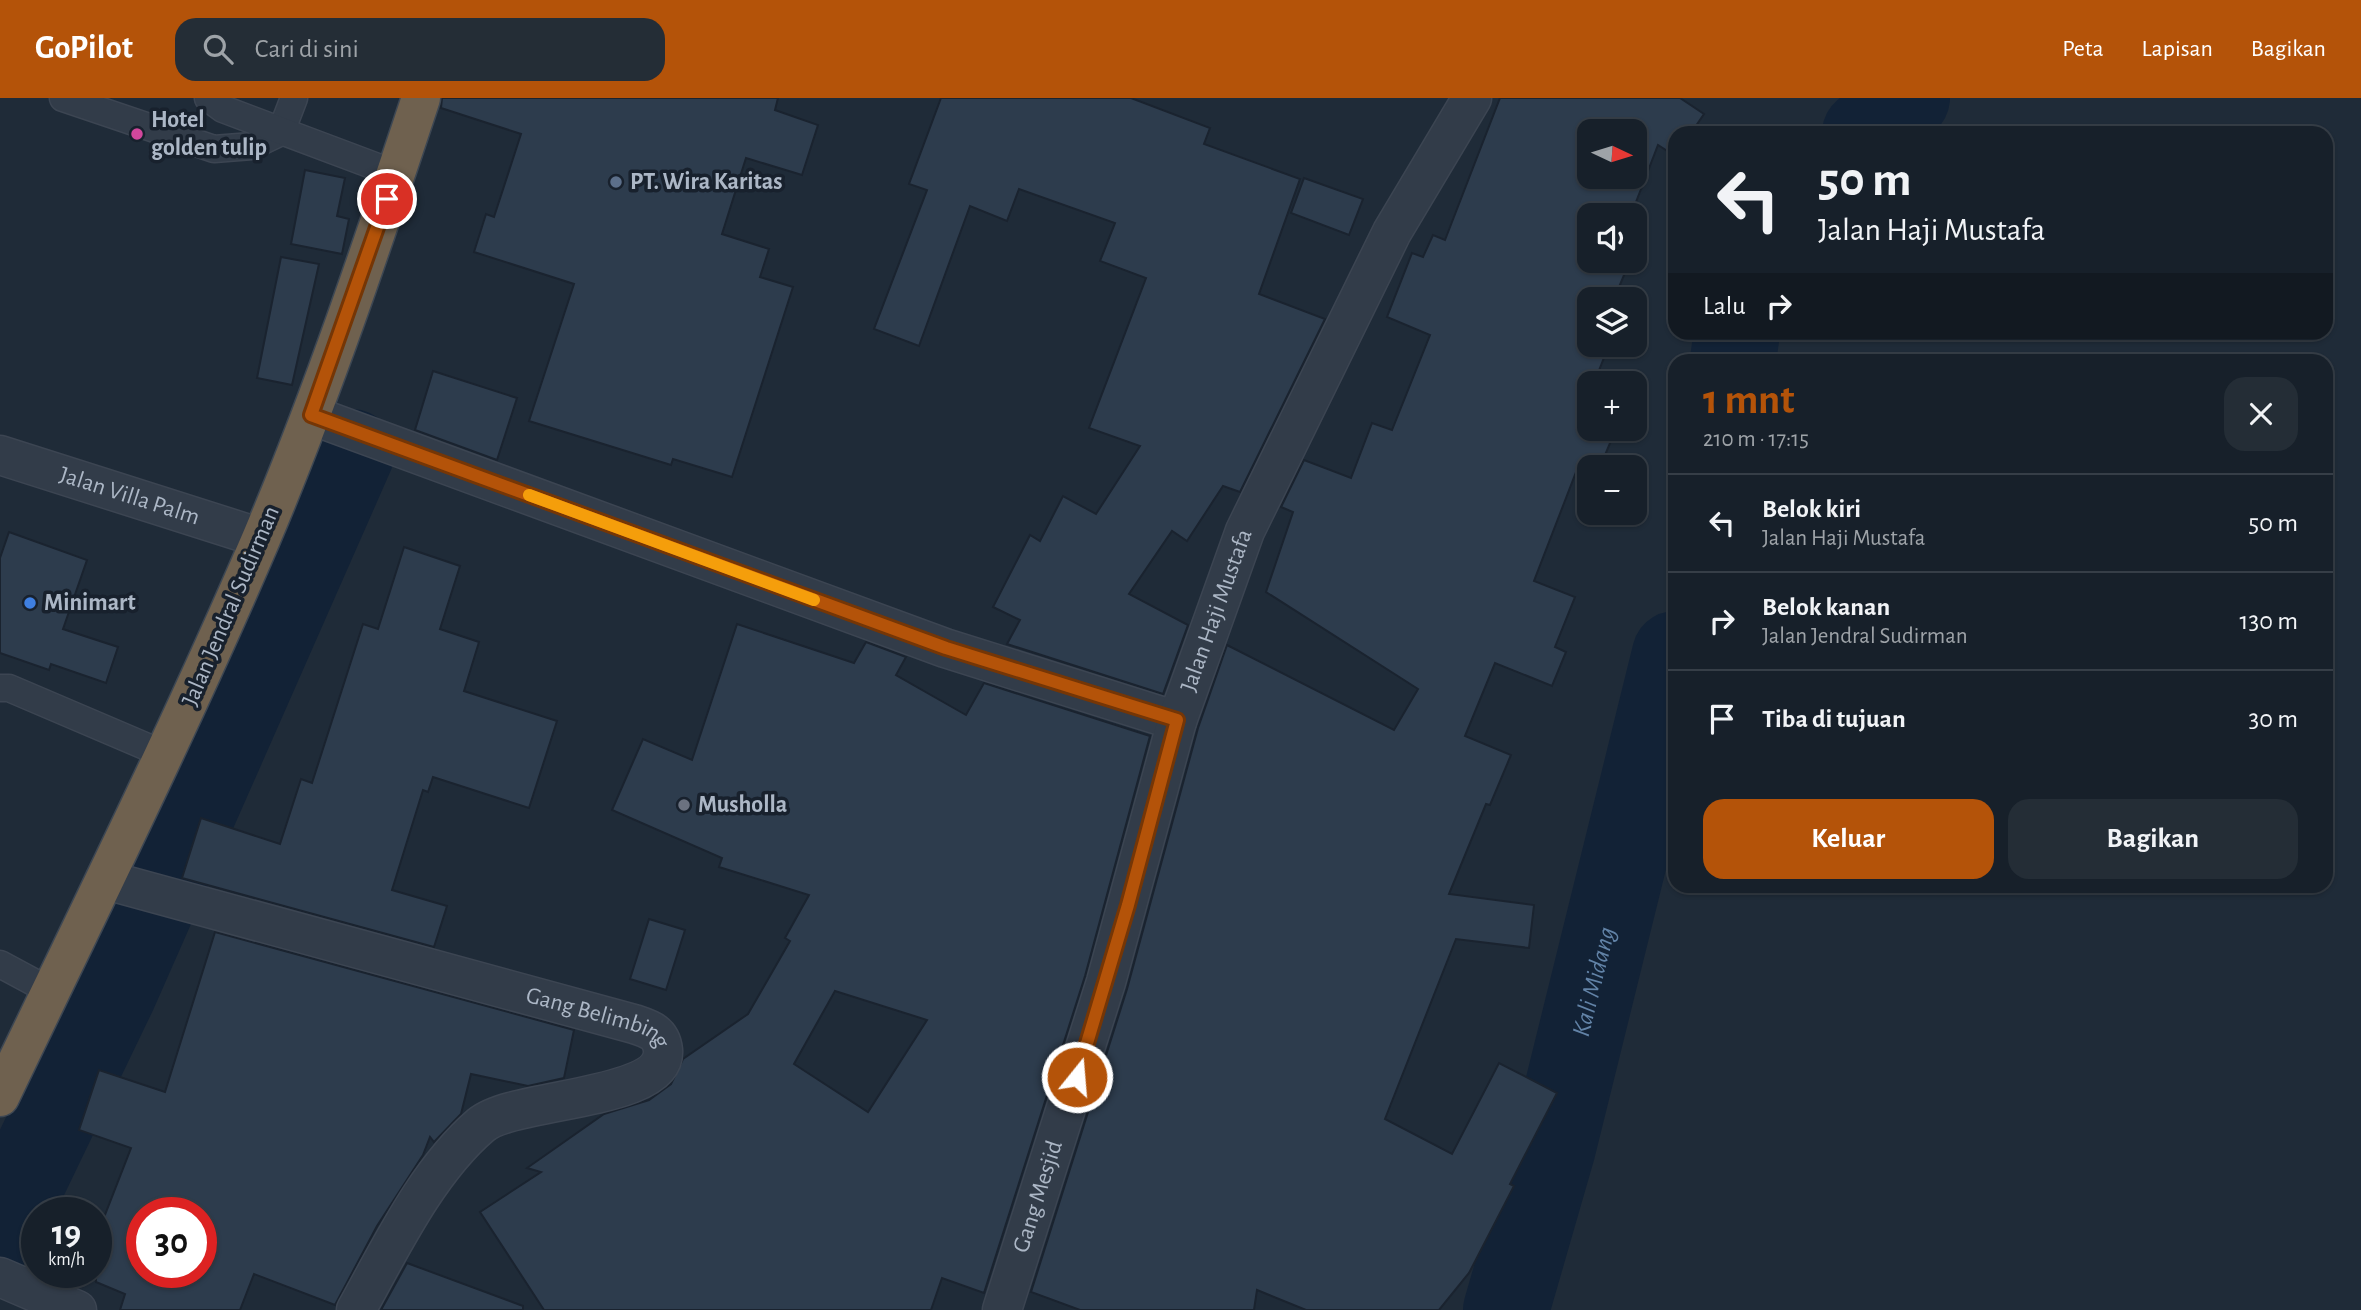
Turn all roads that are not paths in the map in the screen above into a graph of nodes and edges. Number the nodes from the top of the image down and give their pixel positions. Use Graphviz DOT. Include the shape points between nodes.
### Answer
graph roads {
  1 [pos="62,98"];
  2 [pos="208,98"];
  3 [pos="294,98"];
  4 [pos="421,98"];
  5 [pos="1472,98"];
  6 [pos="281,132"];
  7 [pos="396,174"];
  8 [pos="311,415"];
  9 [pos="0,455"];
  10 [pos="261,538"];
  11 [pos="0,688"];
  12 [pos="1177,720"];
  13 [pos="166,755"];
  14 [pos="106,880"];
  15 [pos="0,964"];
  16 [pos="52,992"];
  17 [pos="10,1053"];
  18 [pos="0,1097"];
  19 [pos="0,1277"];
  20 [pos="77,1310"];
  21 [pos="356,1310"];
  22 [pos="1002,1310"];
  1 -- 6 [label="lane" via="214,149 252,146"];
  2 -- 6 [label="lane" via="223,109"];
  3 -- 6 [label="lane"];
  4 -- 7 [label="highway, Jalan Jendral Sudirman"];
  5 -- 12 [label="street, Jalan Haji Mustafa" via="1392,233 1298,419 1245,531"];
  6 -- 7 [label="lane"];
  7 -- 8 [label="highway, Jalan Jendral Sudirman"];
  8 -- 10 [label="highway, Jalan Jendral Sudirman"];
  8 -- 12 [label="street, Jalan Haji Mustafa" via="946,648"];
  9 -- 10 [label="street, Jalan Villa Palm"];
  10 -- 13 [label="highway, Jalan Jendral Sudirman"];
  11 -- 13 [label="lane"];
  12 -- 22 [label="street, Gang Mesjid" via="1106,982"];
  13 -- 14 [label="highway, Jalan Jendral Sudirman"];
  14 -- 16 [label="highway, Jalan Jendral Sudirman"];
  14 -- 21 [label="street, Gang Belimbing" via="634,1024 654,1031 662,1041 657,1069 626,1087 515,1108 479,1126 405,1222"];
  15 -- 16 [label="lane"];
  16 -- 17 [label="highway, Jalan Jendral Sudirman"];
  17 -- 18 [label="highway, Jalan Jendral Sudirman"];
  19 -- 20 [label="street"];
}
